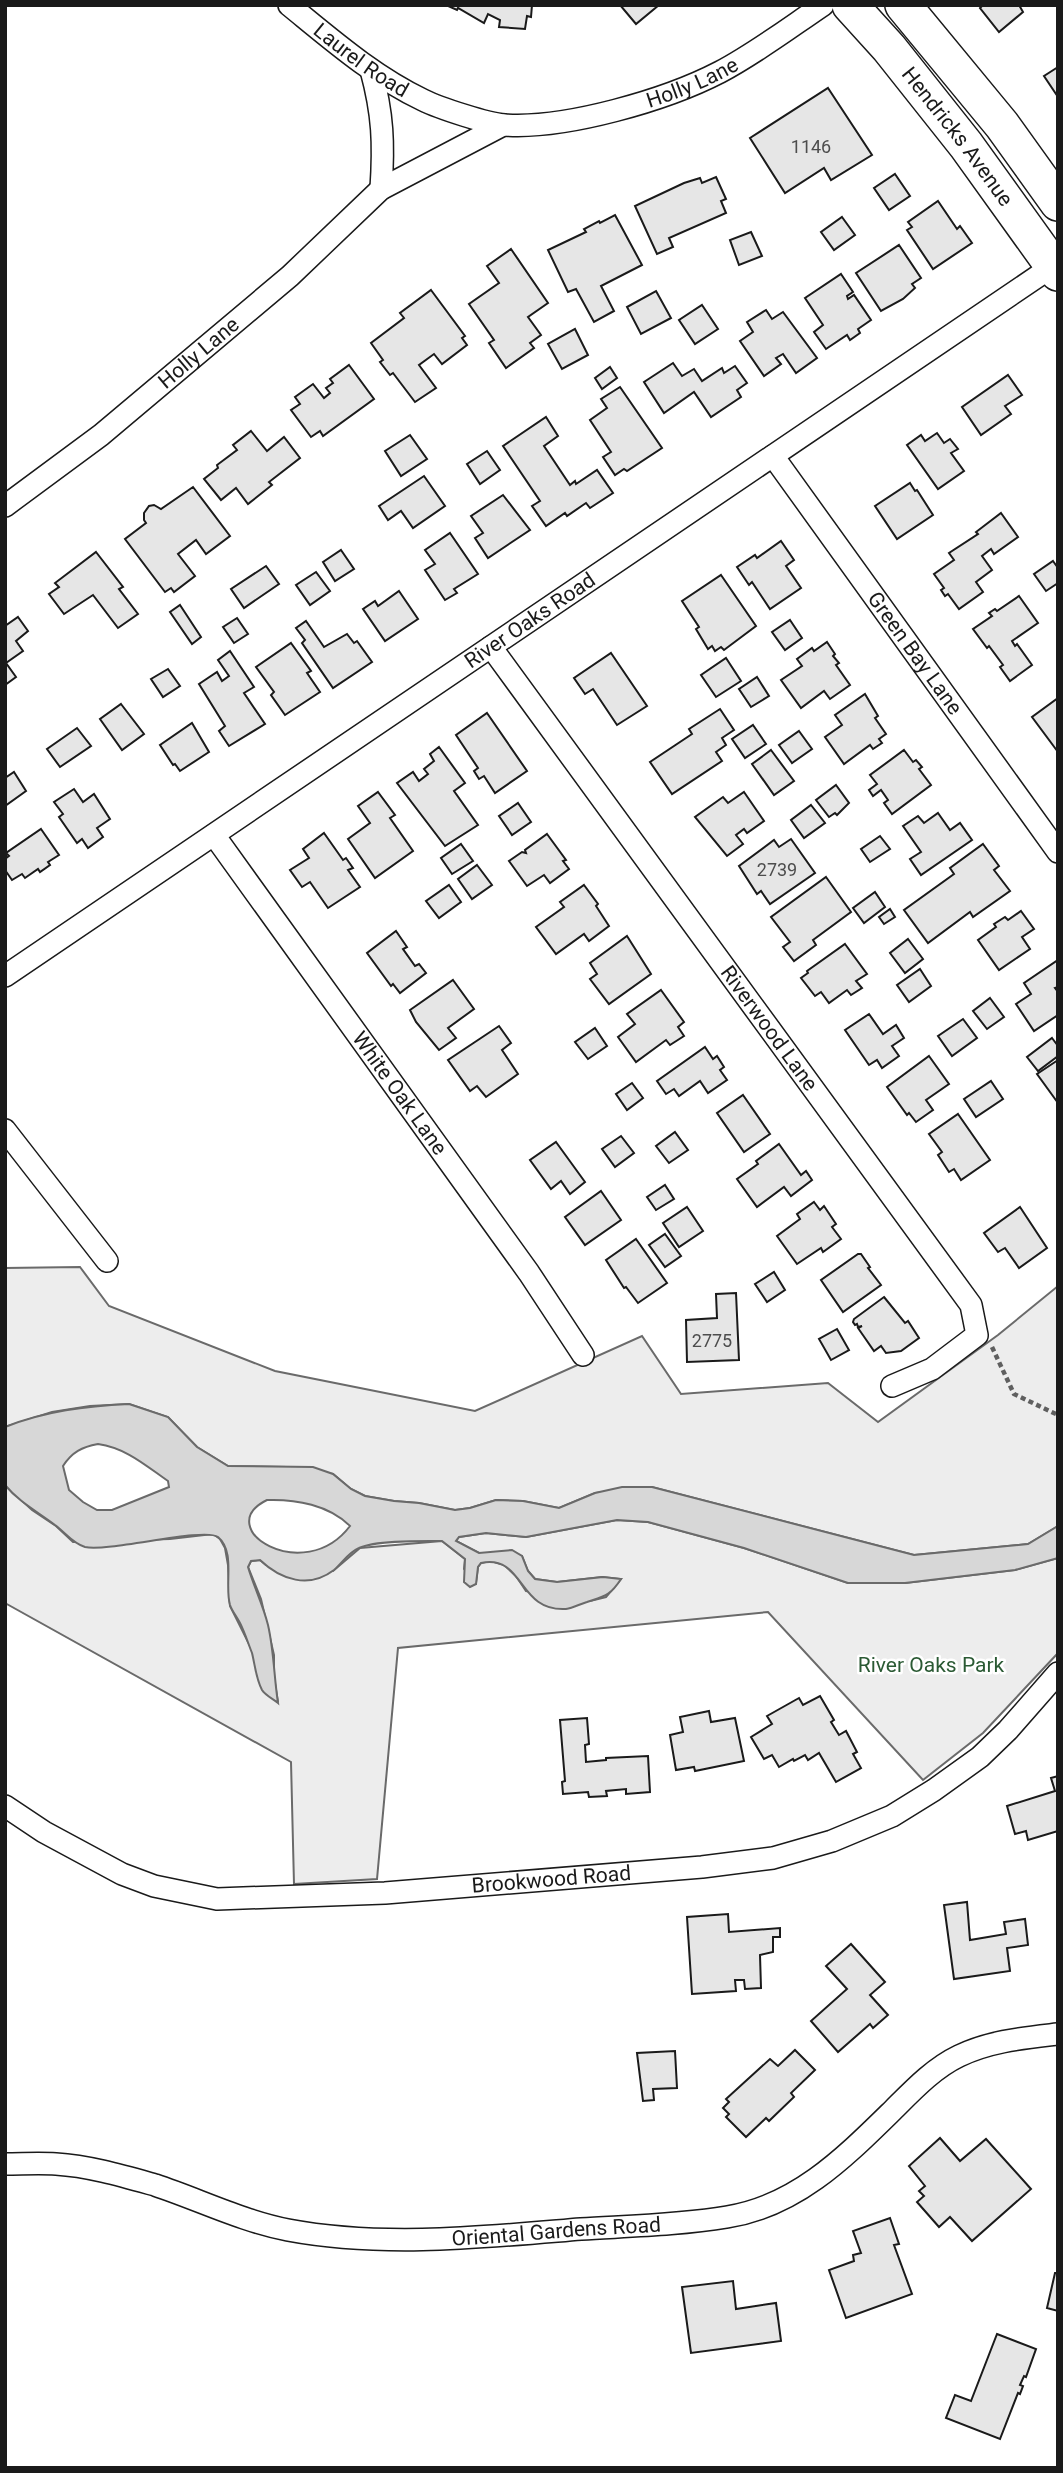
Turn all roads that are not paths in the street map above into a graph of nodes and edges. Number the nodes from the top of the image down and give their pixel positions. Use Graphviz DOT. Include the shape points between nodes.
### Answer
graph roads {
  1 [pos="289,5"];
  2 [pos="823,5"];
  3 [pos="850,5"];
  4 [pos="903,5"];
  5 [pos="370,70"];
  6 [pos="438,107"];
  7 [pos="503,125"];
  8 [pos="381,189"];
  9 [pos="1058,203"];
  10 [pos="1055,269"];
  11 [pos="773,456"];
  12 [pos="5,506"];
  13 [pos="491,647"];
  14 [pos="214,835"];
  15 [pos="1058,852"];
  16 [pos="5,976"];
  17 [pos="5,1130"];
  18 [pos="107,1261"];
  19 [pos="583,1355"];
  20 [pos="892,1386"];
  21 [pos="1058,1673"];
  22 [pos="5,1806"];
  23 [pos="1058,2034"];
  24 [pos="5,2164"];
  1 -- 5 [label="street, Laurel Road"];
  2 -- 7 [label="street, Holly Lane" via="720,72 666,96 567,120"];
  3 -- 10 [label="main road, Hendricks Avenue" via="966,145"];
  4 -- 9 [label="main road, Hendricks Avenue" via="1002,125"];
  5 -- 6 [label="street, Laurel Road"];
  5 -- 8 [label="street" via="380,103"];
  6 -- 7 [label="street, Holly Lane"];
  7 -- 8 [label="street, Holly Lane"];
  8 -- 12 [label="street, Holly Lane" via="290,276 101,435"];
  10 -- 11 [label="street, River Oaks Road"];
  11 -- 13 [label="street, River Oaks Road"];
  11 -- 15 [label="street, Green Bay Lane"];
  13 -- 14 [label="street, River Oaks Road"];
  13 -- 20 [label="street, Riverwood Lane" via="971,1305 977,1335 932,1369"];
  14 -- 16 [label="street, River Oaks Road"];
  14 -- 19 [label="street, White Oak Lane"];
  17 -- 18 [label="street"];
  21 -- 22 [label="street, Brookwood Road" via="980,1757 892,1816 832,1841 773,1858 702,1867 386,1893 217,1899 122,1874"];
  23 -- 24 [label="street, Oriental Gardens Road" via="984,2046 959,2056 922,2081 853,2150 812,2183 780,2202 728,2217 516,2234 343,2237 233,2216 156,2186 97,2170"];
}
